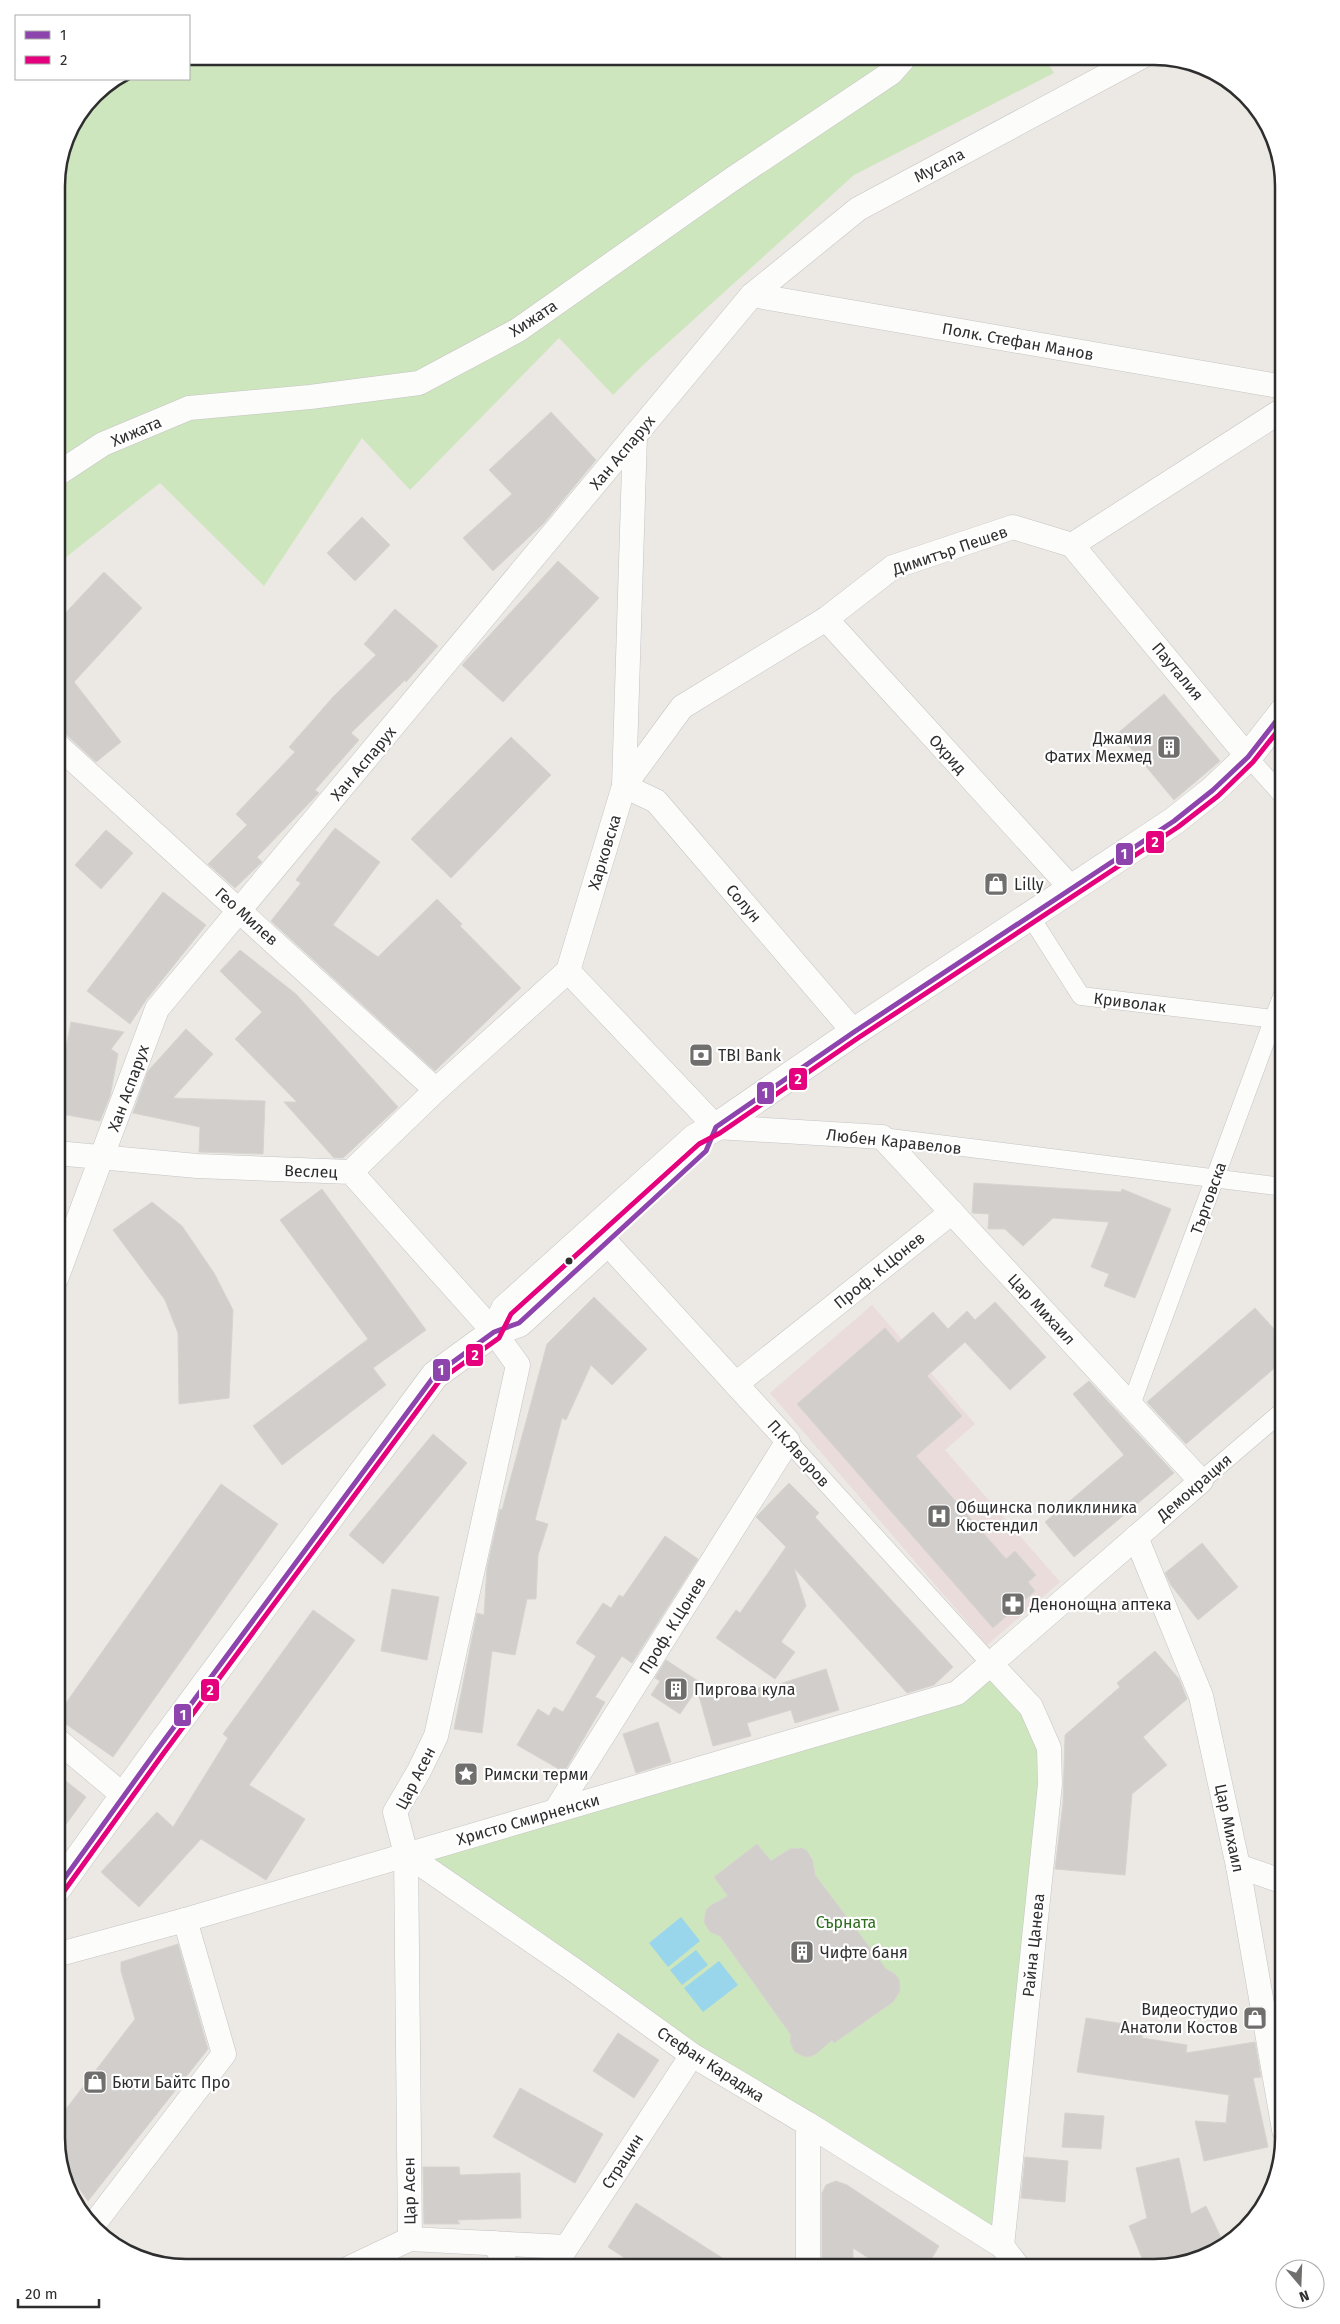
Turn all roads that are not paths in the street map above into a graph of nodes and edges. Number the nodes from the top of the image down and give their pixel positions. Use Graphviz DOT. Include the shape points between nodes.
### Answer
graph roads {
  1 [pos="898,65"];
  2 [pos="1124,65"];
  3 [pos="752,295"];
  4 [pos="1275,385"];
  5 [pos="1275,415"];
  6 [pos="636,435"];
  7 [pos="65,469"];
  8 [pos="1072,545"];
  9 [pos="826,619"];
  10 [pos="1275,722"];
  11 [pos="65,752"];
  12 [pos="1248,756"];
  13 [pos="624,786"];
  14 [pos="1275,787"];
  15 [pos="1071,888"];
  16 [pos="241,910"];
  17 [pos="1030,916"];
  18 [pos="568,971"];
  19 [pos="1274,1019"];
  20 [pos="854,1032"];
  21 [pos="436,1090"];
  22 [pos="716,1127"];
  23 [pos="882,1137"];
  24 [pos="65,1154"];
  25 [pos="103,1157"];
  26 [pos="351,1172"];
  27 [pos="1214,1180"];
  28 [pos="1275,1186"];
  29 [pos="952,1212"];
  30 [pos="607,1243"];
  31 [pos="65,1255"];
  32 [pos="494,1332"];
  33 [pos="736,1384"];
  34 [pos="1131,1404"];
  35 [pos="1275,1418"];
  36 [pos="788,1441"];
  37 [pos="1202,1481"];
  38 [pos="1136,1538"];
  39 [pos="991,1664"];
  40 [pos="65,1747"];
  41 [pos="124,1796"];
  42 [pos="556,1810"];
  43 [pos="406,1854"];
  44 [pos="1238,1866"];
  45 [pos="65,1878"];
  46 [pos="1275,1879"];
  47 [pos="185,1920"];
  48 [pos="65,1953"];
  49 [pos="692,2055"];
  50 [pos="1275,2078"];
  51 [pos="808,2124"];
  52 [pos="97,2220"];
  53 [pos="410,2238"];
  54 [pos="494,2243"];
  55 [pos="1002,2246"];
  56 [pos="566,2247"];
  57 [pos="367,2259"];
  58 [pos="503,2259"];
  59 [pos="559,2259"];
  60 [pos="808,2259"];
  61 [pos="1011,2259"];
  1 -- 7 [label="street, Хижата" via="891,73 518,330 419,383 190,408 103,444"];
  2 -- 3 [label="street, Мусала" via="858,209"];
  3 -- 4 [label="street, Полк. Стефан Манов"];
  3 -- 6 [label="street, Хан Аспарух"];
  5 -- 8 [label="street"];
  6 -- 13 [label="street, Харковска"];
  6 -- 16 [label="street, Хан Аспарух"];
  8 -- 9 [label="street, Димитър Пешев" via="1013,527 893,567"];
  8 -- 12 [label="street, Пауталия"];
  9 -- 13 [label="street, Димитър Пешев" via="682,707"];
  9 -- 15 [label="street, Охрид"];
  10 -- 12 [label="main road"];
  11 -- 16 [label="street, Гео Милев"];
  12 -- 14 [label="street, Пауталия"];
  12 -- 15 [label="main road" via="1214,790 1174,820"];
  13 -- 18 [label="street, Харковска"];
  13 -- 20 [label="street, Солун" via="656,801"];
  15 -- 17 [label="main road"];
  16 -- 21 [label="street, Гео Милев"];
  16 -- 25 [label="street, Хан Аспарух" via="157,1009"];
  17 -- 19 [label="street, Криволак" via="1081,996"];
  17 -- 20 [label="main road"];
  18 -- 21 [label="street"];
  18 -- 22 [label="street"];
  19 -- 27 [label="street, Търговска"];
  20 -- 22 [label="main road"];
  21 -- 26 [label="street"];
  22 -- 23 [label="street, Любен Kаравелов"];
  22 -- 30 [label="main road" via="706,1151"];
  22 -- 32 [label="main road" via="695,1138 505,1309"];
  23 -- 27 [label="street, Любен Kаравелов"];
  23 -- 29 [label="street, Цар Михаил"];
  24 -- 25 [label="street, Веслец"];
  25 -- 26 [label="street, Веслец" via="197,1166"];
  25 -- 31 [label="street, Хан Аспарух"];
  26 -- 32 [label="street, Веслец"];
  27 -- 28 [label="street, Любен Kаравелов"];
  27 -- 34 [label="street, Търговска"];
  29 -- 33 [label="street, Проф. К.Цонев"];
  29 -- 34 [label="street, Цар Михаил"];
  30 -- 32 [label="main road" via="519,1323"];
  30 -- 33 [label="street, П.К.Яворов"];
  32 -- 41 [label="main road" via="434,1375"];
  32 -- 43 [label="street, Цар Асен" via="518,1365 436,1736 395,1812"];
  33 -- 36 [label="street, П.К.Яворов"];
  34 -- 37 [label="street, Цар Михаил"];
  35 -- 37 [label="street, Демокрация"];
  36 -- 39 [label="street, П.К.Яворов"];
  36 -- 42 [label="street, Проф. К.Цонев"];
  37 -- 38 [label="street, Демокрация"];
  38 -- 39 [label="street, Демокрация"];
  38 -- 44 [label="street, Цар Михаил" via="1201,1696"];
  39 -- 42 [label="street, Христо Смирненски" via="957,1693"];
  39 -- 55 [label="street, Райна Цанева" via="1031,1707 1049,1748 1050,1784"];
  40 -- 41 [label="street"];
  41 -- 45 [label="main road"];
  42 -- 43 [label="street, Христо Смирненски"];
  43 -- 47 [label="street, Христо Смирненски"];
  43 -- 49 [label="street, Стефан Караджа"];
  43 -- 53 [label="street, Цар Асен"];
  44 -- 46 [label="street"];
  44 -- 50 [label="street, Цар Михаил"];
  47 -- 48 [label="street, Христо Смирненски"];
  47 -- 52 [label="street" via="224,2054"];
  49 -- 51 [label="street, Стефан Караджа"];
  49 -- 56 [label="street, Страцин"];
  51 -- 55 [label="street, Стефан Караджа"];
  51 -- 60 [label="street"];
  53 -- 54 [label="street"];
  53 -- 57 [label="street"];
  54 -- 56 [label="street"];
  54 -- 58 [label="street"];
  55 -- 61 [label="street, Стефан Караджа"];
  56 -- 59 [label="street, Страцин"];
}
